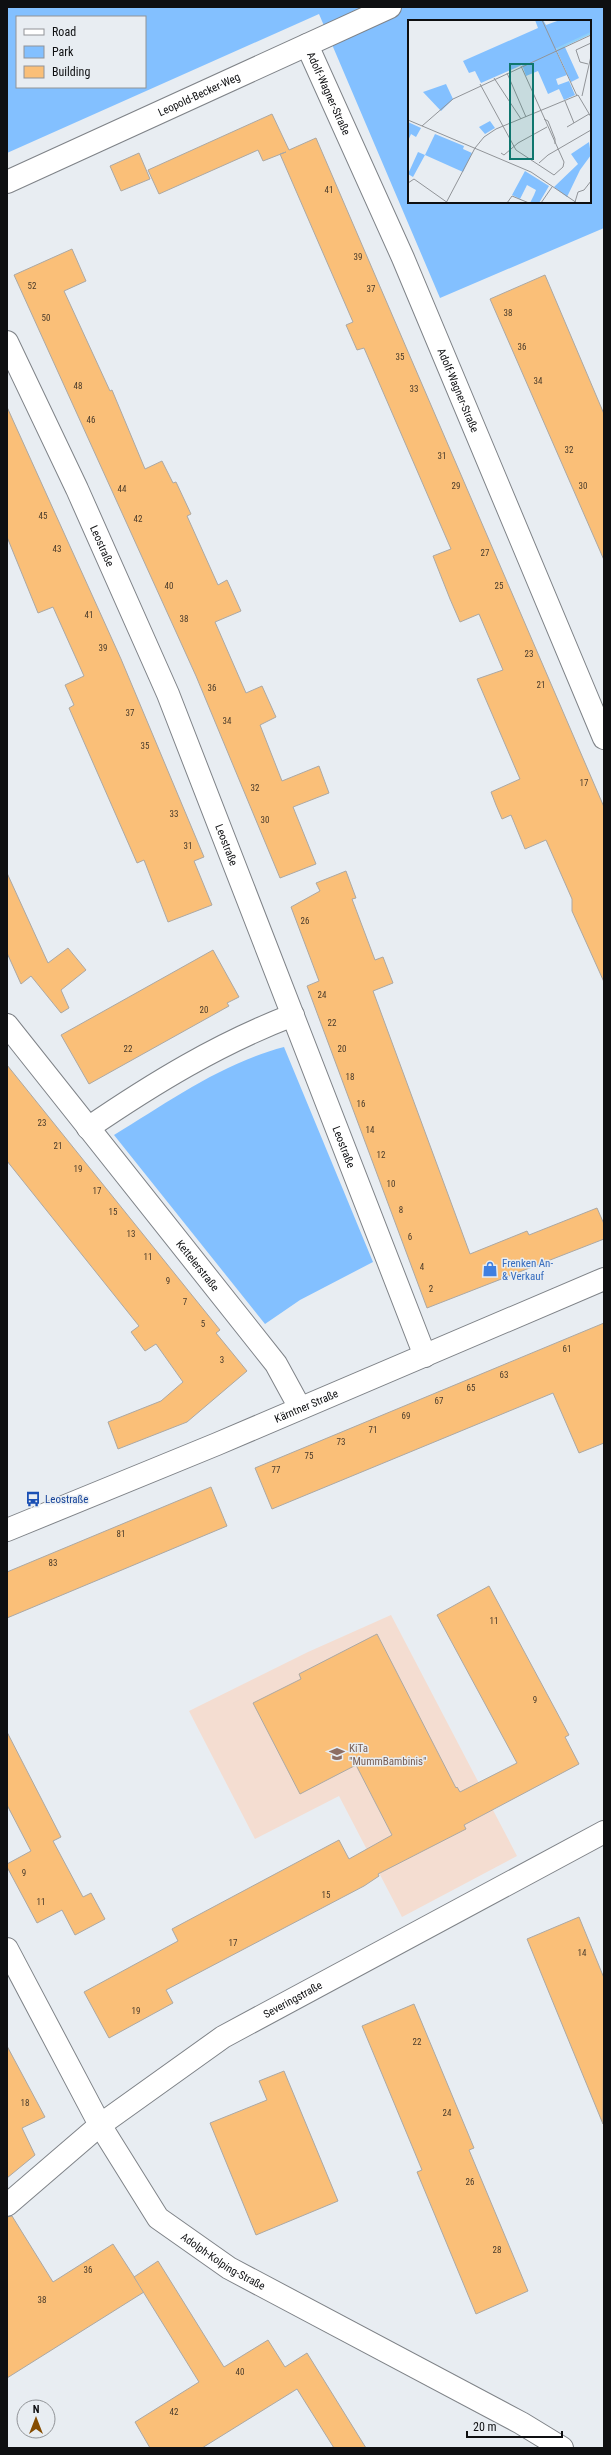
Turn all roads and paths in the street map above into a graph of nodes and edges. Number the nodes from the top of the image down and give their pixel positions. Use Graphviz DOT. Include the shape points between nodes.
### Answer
graph roads {
  1 [pos="390,7"];
  2 [pos="307,45"];
  3 [pos="7,182"];
  4 [pos="7,342"];
  5 [pos="604,738"];
  6 [pos="293,1015"];
  7 [pos="7,1025"];
  8 [pos="88,1128"];
  9 [pos="604,1279"];
  10 [pos="425,1356"];
  11 [pos="300,1408"];
  12 [pos="7,1530"];
  13 [pos="604,1832"];
  14 [pos="7,1949"];
  15 [pos="100,2125"];
  16 [pos="7,2205"];
  17 [pos="562,2448"];
  1 -- 2 [label="street, Leopold-Becker-Weg"];
  2 -- 3 [label="street, Leopold-Becker-Weg"];
  2 -- 5 [label="street, Adolf-Wagner-Straße" via="402,258"];
  4 -- 6 [label="street, Leostraße" via="77,489 168,694"];
  6 -- 8 [label="street" via="243,1034 198,1058 134,1096"];
  6 -- 10 [label="street, Leostraße"];
  7 -- 8 [label="street, Kettelerstraße"];
  8 -- 11 [label="street, Kettelerstraße" via="276,1364"];
  9 -- 10 [label="street, Kärntner Straße"];
  10 -- 11 [label="street, Kärntner Straße"];
  11 -- 12 [label="street, Kärntner Straße"];
  13 -- 15 [label="street, Severingstraße" via="223,2037"];
  14 -- 15 [label="street, Adolph-Kolping-Straße"];
  15 -- 16 [label="street, Severingstraße"];
  15 -- 17 [label="street, Adolph-Kolping-Straße" via="158,2218 229,2268 521,2423"];
}
